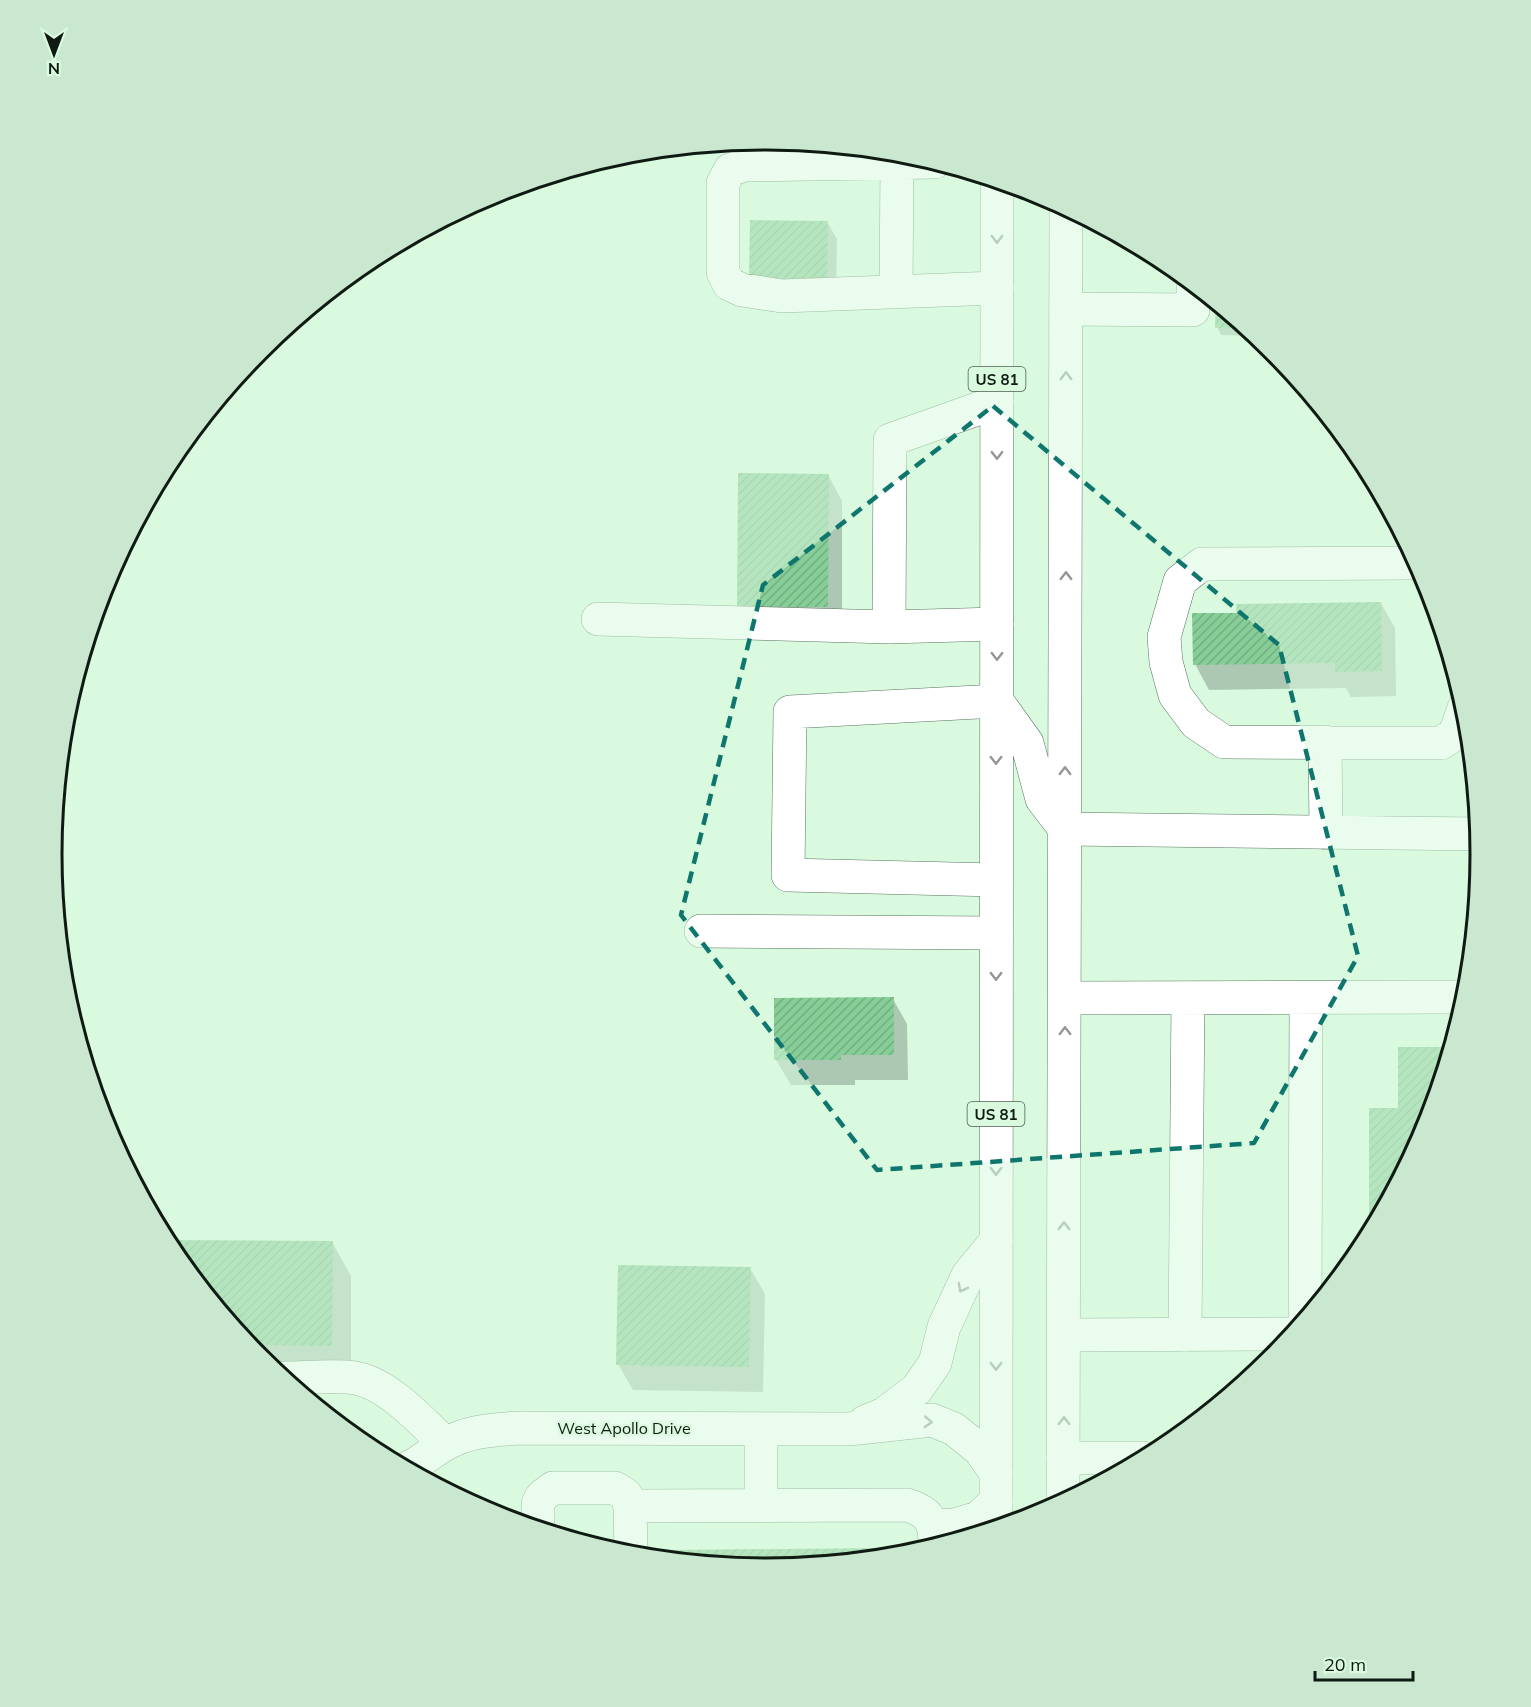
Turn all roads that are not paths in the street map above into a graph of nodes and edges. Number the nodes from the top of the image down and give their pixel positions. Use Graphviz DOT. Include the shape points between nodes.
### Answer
graph roads {
  1 [pos="897,163"];
  2 [pos="902,163"];
  3 [pos="997,189"];
  4 [pos="1066,217"];
  5 [pos="997,288"];
  6 [pos="896,291"];
  7 [pos="1194,295"];
  8 [pos="1066,309"];
  9 [pos="997,402"];
  10 [pos="1407,563"];
  11 [pos="598,619"];
  12 [pos="997,624"];
  13 [pos="889,627"];
  14 [pos="997,701"];
  15 [pos="1458,726"];
  16 [pos="1325,742"];
  17 [pos="1065,829"];
  18 [pos="1326,833"];
  19 [pos="1469,834"];
  20 [pos="996,880"];
  21 [pos="701,931"];
  22 [pos="996,933"];
  23 [pos="1455,997"];
  24 [pos="1065,998"];
  25 [pos="1188,998"];
  26 [pos="1306,998"];
  27 [pos="996,1241"];
  28 [pos="1305,1306"];
  29 [pos="1279,1334"];
  30 [pos="1064,1335"];
  31 [pos="1185,1335"];
  32 [pos="296,1378"];
  33 [pos="761,1429"];
  34 [pos="849,1429"];
  35 [pos="445,1444"];
  36 [pos="1063,1458"];
  37 [pos="1125,1458"];
  38 [pos="415,1464"];
  39 [pos="1063,1491"];
  40 [pos="996,1500"];
  41 [pos="761,1505"];
  42 [pos="630,1506"];
  43 [pos="538,1520"];
  44 [pos="935,1536"];
  45 [pos="631,1544"];
  1 -- 2 [label="main road"];
  1 -- 6 [label="main road"];
  1 -- 6 [label="main road" via="744,165 730,170 723,183 723,272 729,284 782,296"];
  3 -- 5 [label="main road, US 81, one-way"];
  4 -- 8 [label="main road"];
  5 -- 6 [label="main road"];
  5 -- 9 [label="main road, US 81"];
  7 -- 8 [label="main road" via="1193,310"];
  17 -- 8 [label="main road, one-way"];
  9 -- 12 [label="main road, US 81, one-way"];
  9 -- 13 [label="main road" via="891,440"];
  10 -- 16 [label="main road" via="1202,564 1180,582 1164,637 1166,662 1175,695 1196,723 1224,742"];
  11 -- 13 [label="main road"];
  12 -- 13 [label="main road"];
  12 -- 14 [label="main road, US 81, one-way"];
  14 -- 17 [label="main road" via="1027,743 1042,799"];
  14 -- 20 [label="main road, US 81, one-way"];
  14 -- 20 [label="main road" via="790,712 788,863 788,875"];
  15 -- 16 [label="main road" via="1455,734 1441,743"];
  16 -- 18 [label="main road"];
  17 -- 18 [label="main road"];
  17 -- 24 [label="main road"];
  18 -- 19 [label="main road"];
  20 -- 22 [label="main road, US 81"];
  21 -- 22 [label="main road"];
  22 -- 27 [label="main road, US 81, one-way"];
  23 -- 26 [label="main road"];
  24 -- 25 [label="main road"];
  30 -- 24 [label="main road, one-way"];
  25 -- 26 [label="main road"];
  25 -- 31 [label="main road"];
  26 -- 28 [label="main road"];
  27 -- 34 [label="main road, West Apollo Drive, one-way" via="968,1275 944,1327 935,1363 917,1389 884,1414"];
  27 -- 40 [label="main road, US 81, one-way"];
  29 -- 31 [label="main road"];
  30 -- 31 [label="main road"];
  36 -- 30 [label="main road, one-way"];
  32 -- 35 [label="main road" via="356,1378 388,1392"];
  33 -- 34 [label="main road, West Apollo Drive"];
  33 -- 35 [label="main road, West Apollo Drive" via="518,1428 479,1431"];
  33 -- 41 [label="main road"];
  34 -- 40 [label="main road, West Apollo Drive, one-way" via="932,1420 954,1429 980,1450"];
  35 -- 38 [label="main road, West Apollo Drive"];
  36 -- 37 [label="main road"];
  36 -- 39 [label="main road"];
  40 -- 44 [label="main road" via="978,1518"];
  41 -- 42 [label="main road"];
  41 -- 44 [label="main road" via="907,1505 926,1515"];
  42 -- 43 [label="main road" via="626,1495 615,1488 553,1488 538,1504"];
  42 -- 45 [label="main road"];
}
